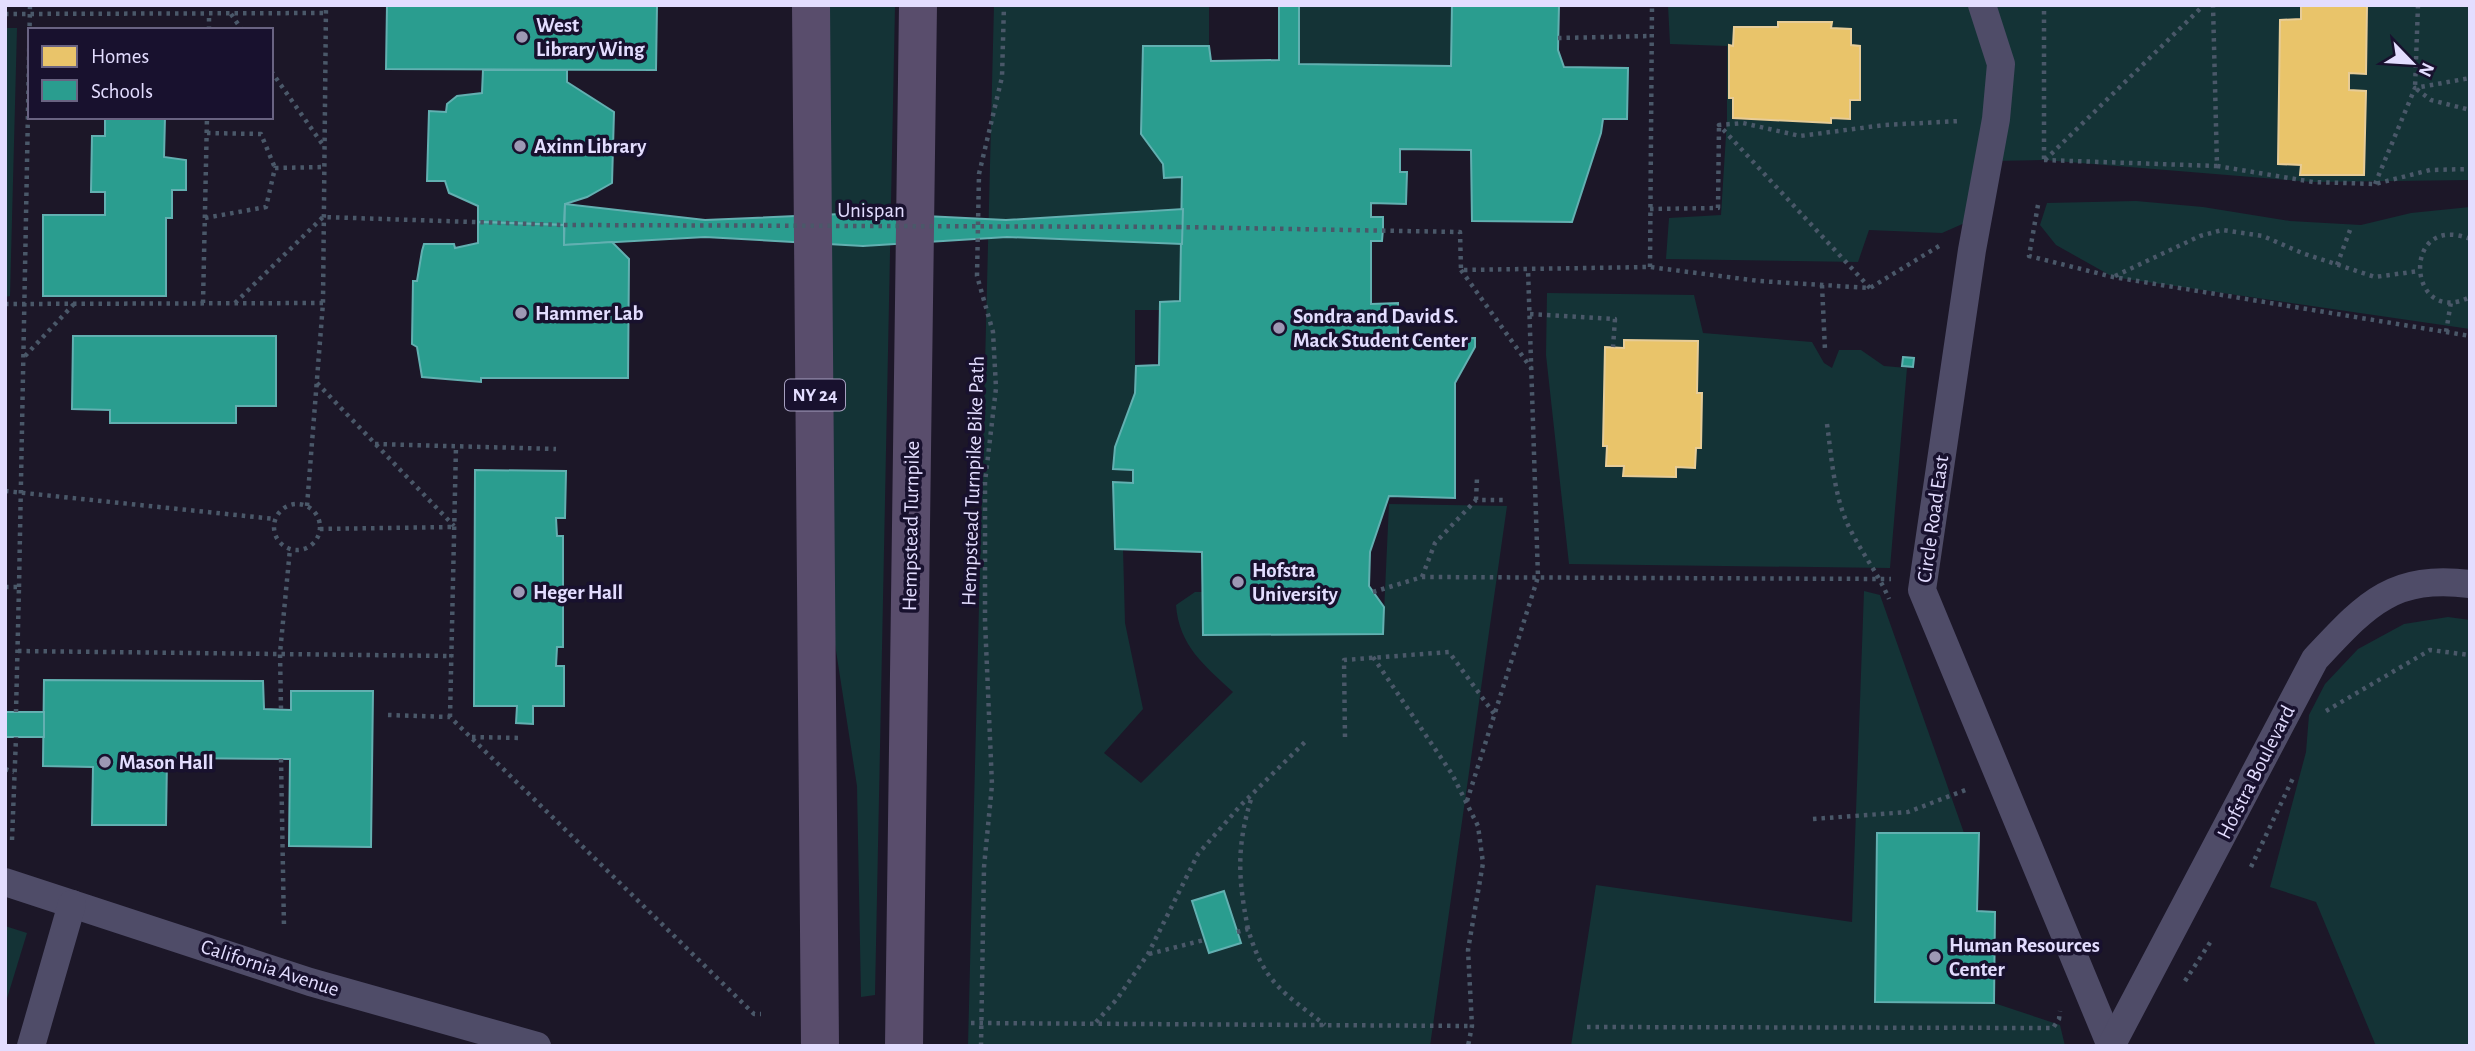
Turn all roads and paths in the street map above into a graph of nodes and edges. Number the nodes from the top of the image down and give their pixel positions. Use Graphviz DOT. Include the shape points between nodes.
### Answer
graph roads {
  1 [pos="30,5"];
  2 [pos="326,5"];
  3 [pos="811,5"];
  4 [pos="918,5"];
  5 [pos="1004,5"];
  6 [pos="1652,5"];
  7 [pos="1982,5"];
  8 [pos="2044,5"];
  9 [pos="2204,5"];
  10 [pos="2213,5"];
  11 [pos="2418,5"];
  12 [pos="209,13"];
  13 [pos="231,13"];
  14 [pos="326,13"];
  15 [pos="5,14"];
  16 [pos="30,14"];
  17 [pos="30,28"];
  18 [pos="209,28"];
  19 [pos="241,28"];
  20 [pos="1651,36"];
  21 [pos="1558,38"];
  22 [pos="273,74"];
  23 [pos="2470,78"];
  24 [pos="2415,88"];
  25 [pos="1962,108"];
  26 [pos="2470,110"];
  27 [pos="28,111"];
  28 [pos="207,119"];
  29 [pos="1960,121"];
  30 [pos="1718,125"];
  31 [pos="207,133"];
  32 [pos="1958,134"];
  33 [pos="324,147"];
  34 [pos="2044,160"];
  35 [pos="2217,166"];
  36 [pos="324,167"];
  37 [pos="275,168"];
  38 [pos="2470,169"];
  39 [pos="2375,184"];
  40 [pos="2038,205"];
  41 [pos="1650,209"];
  42 [pos="323,217"];
  43 [pos="205,218"];
  44 [pos="2350,230"];
  45 [pos="1942,233"];
  46 [pos="2470,239"];
  47 [pos="2337,265"];
  48 [pos="1650,267"];
  49 [pos="1528,269"];
  50 [pos="1461,270"];
  51 [pos="2418,271"];
  52 [pos="2113,277"];
  53 [pos="1822,285"];
  54 [pos="1870,288"];
  55 [pos="2470,297"];
  56 [pos="2451,302"];
  57 [pos="75,303"];
  58 [pos="203,303"];
  59 [pos="235,303"];
  60 [pos="323,303"];
  61 [pos="5,304"];
  62 [pos="24,304"];
  63 [pos="1530,314"];
  64 [pos="2445,332"];
  65 [pos="2470,336"];
  66 [pos="1613,347"];
  67 [pos="1825,349"];
  68 [pos="24,357"];
  69 [pos="1531,369"];
  70 [pos="316,383"];
  71 [pos="375,444"];
  72 [pos="456,446"];
  73 [pos="556,449"];
  74 [pos="1477,478"];
  75 [pos="21,490"];
  76 [pos="5,491"];
  77 [pos="1476,500"];
  78 [pos="1504,500"];
  79 [pos="307,506"];
  80 [pos="275,519"];
  81 [pos="454,527"];
  82 [pos="320,529"];
  83 [pos="290,549"];
  84 [pos="1422,577"];
  85 [pos="1538,577"];
  86 [pos="1923,579"];
  87 [pos="2470,584"];
  88 [pos="5,587"];
  89 [pos="19,587"];
  90 [pos="1373,592"];
  91 [pos="19,651"];
  92 [pos="280,653"];
  93 [pos="2470,655"];
  94 [pos="452,656"];
  95 [pos="1373,657"];
  96 [pos="281,709"];
  97 [pos="16,712"];
  98 [pos="388,715"];
  99 [pos="1496,716"];
  100 [pos="450,717"];
  101 [pos="2321,721"];
  102 [pos="16,737"];
  103 [pos="471,737"];
  104 [pos="1345,737"];
  105 [pos="523,738"];
  106 [pos="1306,741"];
  107 [pos="281,759"];
  108 [pos="2298,768"];
  109 [pos="5,771"];
  110 [pos="14,772"];
  111 [pos="1968,789"];
  112 [pos="1253,793"];
  113 [pos="1467,801"];
  114 [pos="1813,819"];
  115 [pos="12,840"];
  116 [pos="2251,867"];
  117 [pos="5,882"];
  118 [pos="72,904"];
  119 [pos="284,928"];
  120 [pos="1248,929"];
  121 [pos="1237,932"];
  122 [pos="1204,940"];
  123 [pos="1148,954"];
  124 [pos="761,1014"];
  125 [pos="1096,1022"];
  126 [pos="971,1023"];
  127 [pos="981,1023"];
  128 [pos="1325,1025"];
  129 [pos="1472,1026"];
  130 [pos="1587,1027"];
  131 [pos="2053,1028"];
  132 [pos="472,1038"];
  133 [pos="31,1046"];
  134 [pos="537,1046"];
  135 [pos="820,1046"];
  136 [pos="904,1046"];
  137 [pos="981,1046"];
  138 [pos="1468,1046"];
  139 [pos="2111,1046"];
  1 -- 16 [label="path"];
  2 -- 14 [label="path"];
  3 -- 135 [label="main road, NY 24"];
  4 -- 136 [label="main road, Hempstead Turnpike"];
  5 -- 127 [label="path, Hempstead Turnpike Bike Path" via="1002,77 979,174 977,276 993,332 996,388 985,482 992,785 984,867"];
  6 -- 20 [label="path"];
  7 -- 86 [label="street, Circle Road East" via="2001,64 1996,119"];
  8 -- 34 [label="path"];
  9 -- 34 [label="path"];
  10 -- 35 [label="path"];
  11 -- 24 [label="path"];
  12 -- 13 [label="path"];
  12 -- 16 [label="path"];
  12 -- 18 [label="path"];
  13 -- 14 [label="path"];
  13 -- 19 [label="path"];
  14 -- 33 [label="path"];
  15 -- 16 [label="path"];
  16 -- 17 [label="path"];
  20 -- 21 [label="path"];
  20 -- 41 [label="path"];
  22 -- 33 [label="path"];
  23 -- 24 [label="path"];
  24 -- 26 [label="path" via="2431,100"];
  24 -- 39 [label="path"];
  25 -- 29 [label="path"];
  27 -- 62 [label="path"];
  28 -- 31 [label="path"];
  29 -- 30 [label="path" via="1800,136 1743,123"];
  29 -- 32 [label="path"];
  30 -- 41 [label="path" via="1718,208"];
  30 -- 54 [label="path"];
  31 -- 37 [label="path" via="261,134"];
  31 -- 43 [label="path"];
  33 -- 36 [label="path"];
  34 -- 35 [label="path"];
  35 -- 39 [label="path" via="2313,182"];
  36 -- 37 [label="path"];
  36 -- 42 [label="path"];
  37 -- 43 [label="path" via="266,207"];
  38 -- 39 [label="path" via="2430,170"];
  40 -- 52 [label="path" via="2029,256"];
  41 -- 48 [label="path"];
  42 -- 50 [label="path, Unispan, bridge" via="564,225 1460,232"];
  42 -- 59 [label="path"];
  42 -- 60 [label="path"];
  43 -- 58 [label="path"];
  44 -- 47 [label="path"];
  45 -- 54 [label="path" via="1940,246"];
  46 -- 51 [label="path" via="2450,234 2439,237 2423,251"];
  47 -- 51 [label="path" via="2375,276"];
  47 -- 52 [label="path" via="2263,236 2222,230"];
  48 -- 49 [label="path"];
  48 -- 53 [label="path"];
  49 -- 50 [label="path"];
  49 -- 63 [label="path"];
  50 -- 69 [label="path"];
  51 -- 56 [label="path" via="2432,296"];
  52 -- 64 [label="path"];
  53 -- 54 [label="path"];
  53 -- 67 [label="path"];
  55 -- 56 [label="path"];
  56 -- 64 [label="path"];
  57 -- 58 [label="path"];
  57 -- 62 [label="path"];
  57 -- 68 [label="path"];
  58 -- 59 [label="path"];
  59 -- 60 [label="path"];
  60 -- 70 [label="path"];
  61 -- 62 [label="path"];
  62 -- 68 [label="path"];
  63 -- 66 [label="path" via="1615,319"];
  63 -- 69 [label="path"];
  64 -- 65 [label="path"];
  68 -- 75 [label="path"];
  69 -- 85 [label="path"];
  70 -- 71 [label="path"];
  70 -- 79 [label="path"];
  71 -- 72 [label="path"];
  71 -- 81 [label="path"];
  72 -- 73 [label="path"];
  72 -- 81 [label="path"];
  74 -- 77 [label="path"];
  75 -- 76 [label="path"];
  75 -- 80 [label="path"];
  75 -- 89 [label="path"];
  77 -- 78 [label="path"];
  77 -- 84 [label="path" via="1435,543"];
  79 -- 80 [label="path" via="291,504"];
  79 -- 82 [label="path" via="317,515"];
  80 -- 83 [label="path" via="275,534"];
  81 -- 82 [label="path"];
  81 -- 94 [label="path"];
  82 -- 83 [label="path" via="307,548"];
  83 -- 92 [label="path"];
  84 -- 85 [label="path"];
  84 -- 90 [label="path"];
  85 -- 86 [label="path"];
  85 -- 99 [label="path"];
  86 -- 139 [label="street, Circle Road East" via="1922,590"];
  87 -- 139 [label="street, Hofstra Boulevard" via="2417,582 2384,595 2353,617 2315,659"];
  88 -- 89 [label="path"];
  89 -- 91 [label="path"];
  91 -- 92 [label="path"];
  91 -- 97 [label="path"];
  92 -- 94 [label="path"];
  92 -- 96 [label="path"];
  93 -- 101 [label="path" via="2430,650 2327,710"];
  94 -- 100 [label="path"];
  95 -- 99 [label="path" via="1449,652"];
  95 -- 104 [label="path" via="1344,660"];
  95 -- 113 [label="path"];
  98 -- 100 [label="path"];
  99 -- 113 [label="path"];
  100 -- 103 [label="path"];
  102 -- 110 [label="path"];
  103 -- 105 [label="path"];
  103 -- 124 [label="path" via="754,1014"];
  106 -- 112 [label="path"];
  107 -- 119 [label="path"];
  108 -- 116 [label="path"];
  109 -- 110 [label="path"];
  110 -- 115 [label="path"];
  111 -- 114 [label="path" via="1909,812"];
  112 -- 120 [label="path" via="1241,830 1238,862"];
  112 -- 123 [label="path" via="1198,855"];
  113 -- 129 [label="path" via="1483,846 1468,950"];
  117 -- 118 [label="street, California Avenue"];
  118 -- 132 [label="street, California Avenue"];
  118 -- 133 [label="street"];
  120 -- 121 [label="path"];
  120 -- 128 [label="path" via="1273,984"];
  122 -- 123 [label="path"];
  123 -- 125 [label="path"];
  125 -- 127 [label="path"];
  125 -- 128 [label="path"];
  126 -- 127 [label="path"];
  127 -- 137 [label="path, Hempstead Turnpike Bike Path"];
  128 -- 129 [label="path"];
  129 -- 138 [label="path"];
  130 -- 131 [label="path"];
  132 -- 134 [label="street, California Avenue"];
}
